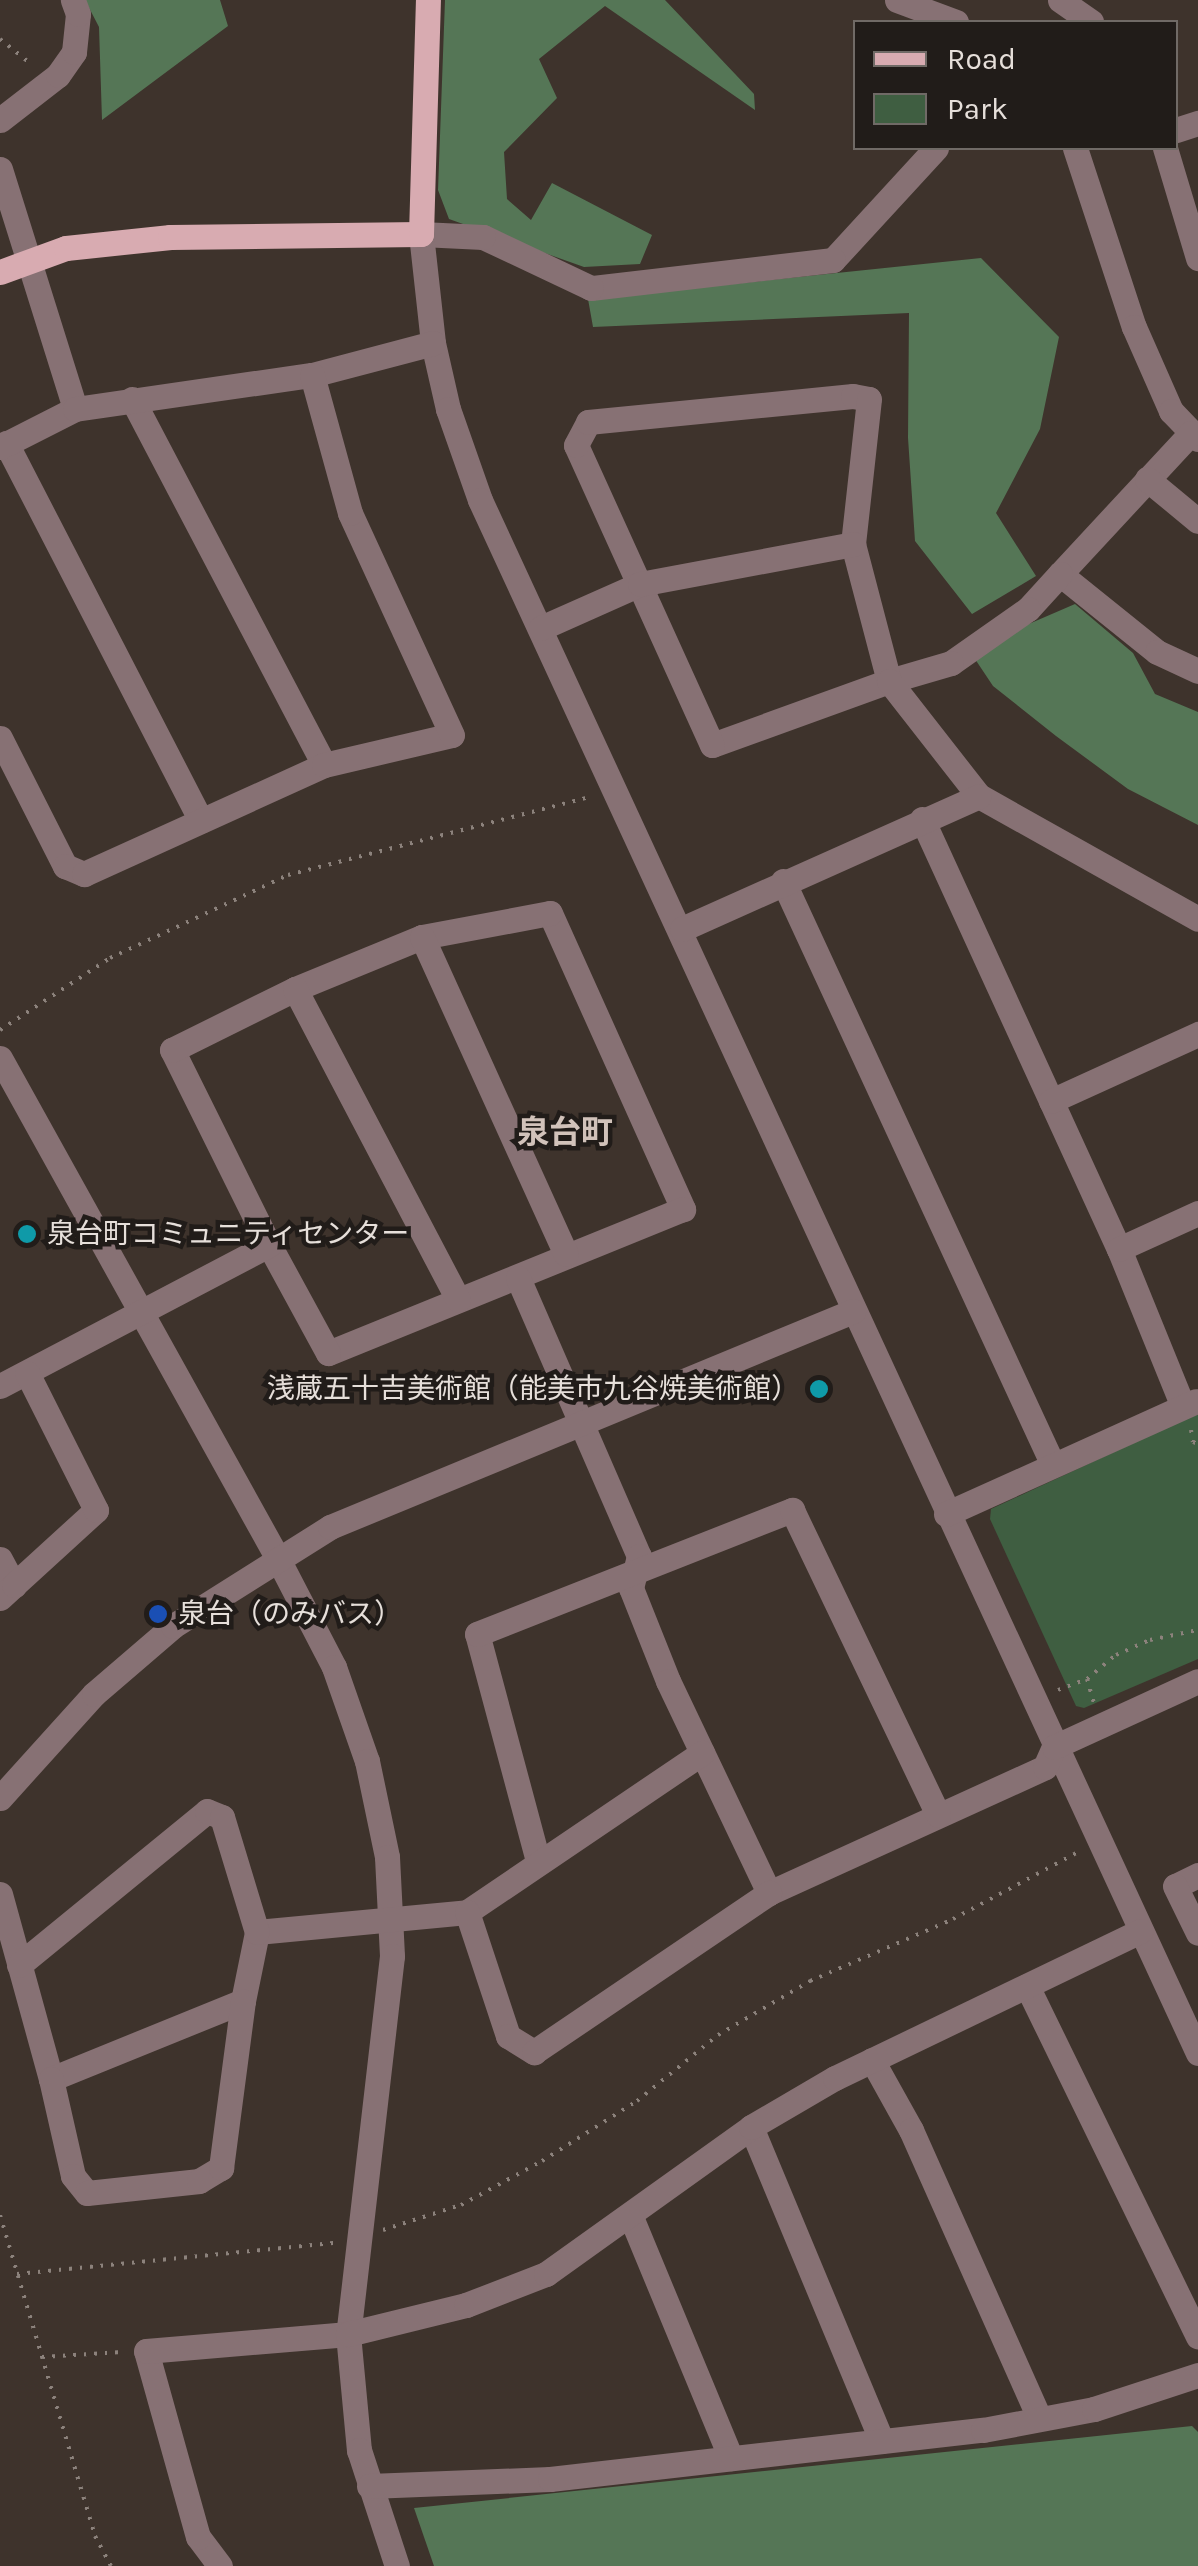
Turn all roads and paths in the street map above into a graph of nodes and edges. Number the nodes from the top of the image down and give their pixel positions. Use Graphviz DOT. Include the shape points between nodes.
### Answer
graph roads {
  1 [pos="73,0"];
  2 [pos="428,0"];
  3 [pos="897,0"];
  4 [pos="1058,6"];
  5 [pos="951,20"];
  6 [pos="1087,20"];
  7 [pos="0,38"];
  8 [pos="53,79"];
  9 [pos="0,120"];
  10 [pos="934,150"];
  11 [pos="1076,150"];
  12 [pos="1166,150"];
  13 [pos="0,169"];
  14 [pos="420,234"];
  15 [pos="1198,258"];
  16 [pos="30,262"];
  17 [pos="0,272"];
  18 [pos="434,343"];
  19 [pos="312,374"];
  20 [pos="132,399"];
  21 [pos="74,409"];
  22 [pos="1195,436"];
  23 [pos="3,445"];
  24 [pos="1147,480"];
  25 [pos="1198,522"];
  26 [pos="853,544"];
  27 [pos="1060,574"];
  28 [pos="640,584"];
  29 [pos="540,628"];
  30 [pos="1198,671"];
  31 [pos="890,681"];
  32 [pos="1,743"];
  33 [pos="324,765"];
  34 [pos="617,790"];
  35 [pos="978,796"];
  36 [pos="922,819"];
  37 [pos="201,821"];
  38 [pos="783,881"];
  39 [pos="1198,918"];
  40 [pos="682,929"];
  41 [pos="422,938"];
  42 [pos="295,989"];
  43 [pos="0,1030"];
  44 [pos="1198,1034"];
  45 [pos="0,1058"];
  46 [pos="1051,1101"];
  47 [pos="1198,1213"];
  48 [pos="268,1245"];
  49 [pos="1119,1249"];
  50 [pos="566,1254"];
  51 [pos="518,1278"];
  52 [pos="458,1300"];
  53 [pos="853,1311"];
  54 [pos="143,1314"];
  55 [pos="28,1372"];
  56 [pos="0,1386"];
  57 [pos="1191,1403"];
  58 [pos="584,1423"];
  59 [pos="1052,1463"];
  60 [pos="946,1514"];
  61 [pos="278,1559"];
  62 [pos="0,1560"];
  63 [pos="635,1571"];
  64 [pos="7,1592"];
  65 [pos="1198,1630"];
  66 [pos="1198,1681"];
  67 [pos="1034,1700"];
  68 [pos="1054,1747"];
  69 [pos="702,1753"];
  70 [pos="0,1798"];
  71 [pos="938,1815"];
  72 [pos="1101,1842"];
  73 [pos="538,1861"];
  74 [pos="1198,1875"];
  75 [pos="769,1893"];
  76 [pos="0,1894"];
  77 [pos="467,1912"];
  78 [pos="392,1917"];
  79 [pos="1140,1930"];
  80 [pos="257,1932"];
  81 [pos="1198,1932"];
  82 [pos="19,1965"];
  83 [pos="1026,1986"];
  84 [pos="243,2000"];
  85 [pos="1198,2052"];
  86 [pos="872,2060"];
  87 [pos="50,2079"];
  88 [pos="751,2127"];
  89 [pos="0,2215"];
  90 [pos="632,2217"];
  91 [pos="360,2237"];
  92 [pos="16,2274"];
  93 [pos="348,2334"];
  94 [pos="1198,2336"];
  95 [pos="146,2351"];
  96 [pos="42,2357"];
  97 [pos="1198,2375"];
  98 [pos="1039,2417"];
  99 [pos="882,2441"];
  100 [pos="731,2458"];
  101 [pos="370,2486"];
  102 [pos="110,2566"];
  103 [pos="220,2566"];
  104 [pos="397,2566"];
  1 -- 8 [label="street" via="74,52"];
  2 -- 14 [label="main road"];
  3 -- 5 [label="street"];
  4 -- 6 [label="street"];
  7 -- 8 [label="path"];
  8 -- 9 [label="street"];
  10 -- 14 [label="street" via="833,260 591,288 482,237"];
  11 -- 22 [label="street" via="1134,327 1171,411"];
  12 -- 15 [label="street"];
  13 -- 16 [label="street"];
  14 -- 16 [label="main road" via="170,237 66,248"];
  14 -- 18 [label="street"];
  16 -- 17 [label="main road"];
  16 -- 21 [label="street"];
  18 -- 19 [label="street"];
  18 -- 29 [label="street" via="448,409 480,500"];
  19 -- 20 [label="street"];
  19 -- 33 [label="street" via="350,513 452,735"];
  20 -- 21 [label="street"];
  20 -- 33 [label="street"];
  21 -- 23 [label="street"];
  22 -- 24 [label="street"];
  23 -- 37 [label="street"];
  24 -- 25 [label="street"];
  24 -- 27 [label="street"];
  26 -- 28 [label="street"];
  26 -- 28 [label="street" via="869,399 588,422 576,445"];
  26 -- 31 [label="street"];
  27 -- 30 [label="street" via="1156,652"];
  27 -- 31 [label="street" via="1028,609 951,663"];
  28 -- 29 [label="street"];
  28 -- 31 [label="street" via="712,745"];
  29 -- 34 [label="street"];
  31 -- 35 [label="street"];
  32 -- 37 [label="street" via="65,866 84,874"];
  33 -- 37 [label="street"];
  34 -- 40 [label="street"];
  34 -- 43 [label="path" via="288,875 110,958"];
  35 -- 36 [label="street"];
  35 -- 39 [label="street"];
  36 -- 38 [label="street"];
  36 -- 46 [label="street"];
  38 -- 40 [label="street"];
  38 -- 59 [label="street"];
  40 -- 53 [label="street"];
  41 -- 42 [label="street"];
  41 -- 50 [label="street"];
  41 -- 50 [label="street" via="550,913 684,1209"];
  42 -- 48 [label="street" via="172,1050"];
  42 -- 52 [label="street"];
  44 -- 46 [label="street"];
  45 -- 54 [label="street"];
  46 -- 49 [label="street"];
  47 -- 49 [label="street"];
  48 -- 52 [label="street" via="328,1354"];
  48 -- 54 [label="street"];
  49 -- 57 [label="street"];
  50 -- 51 [label="street"];
  51 -- 52 [label="street"];
  51 -- 58 [label="street"];
  53 -- 58 [label="street"];
  53 -- 60 [label="street"];
  54 -- 55 [label="street"];
  54 -- 61 [label="street"];
  55 -- 56 [label="street"];
  55 -- 64 [label="street" via="96,1510"];
  57 -- 59 [label="street"];
  58 -- 61 [label="street" via="330,1527"];
  58 -- 63 [label="street" via="639,1556"];
  59 -- 60 [label="street"];
  60 -- 67 [label="street"];
  61 -- 70 [label="street" via="173,1626 126,1665"];
  61 -- 78 [label="street" via="350,1706 380,1814"];
  62 -- 64 [label="street"];
  63 -- 69 [label="street" via="631,1588"];
  63 -- 71 [label="street" via="792,1510"];
  63 -- 73 [label="street" via="477,1634"];
  65 -- 67 [label="path" via="1150,1640 1116,1655 1087,1679"];
  66 -- 68 [label="street"];
  67 -- 68 [label="street"];
  68 -- 71 [label="street" via="1044,1767"];
  68 -- 72 [label="street"];
  69 -- 73 [label="street"];
  69 -- 75 [label="street"];
  71 -- 75 [label="street"];
  72 -- 79 [label="street"];
  72 -- 91 [label="path" via="953,1919 810,1981 718,2035 637,2101 461,2205"];
  73 -- 77 [label="street"];
  74 -- 81 [label="street" via="1175,1886"];
  75 -- 77 [label="street" via="534,2052 508,2036"];
  76 -- 82 [label="street"];
  77 -- 78 [label="street"];
  78 -- 80 [label="street"];
  78 -- 91 [label="street" via="390,1999"];
  79 -- 83 [label="street"];
  79 -- 85 [label="street"];
  80 -- 82 [label="street" via="222,1817 207,1811"];
  80 -- 84 [label="street"];
  82 -- 87 [label="street"];
  83 -- 86 [label="street"];
  83 -- 94 [label="street"];
  84 -- 87 [label="street"];
  84 -- 87 [label="street" via="221,2168 200,2181 87,2193 74,2176"];
  86 -- 88 [label="street"];
  86 -- 98 [label="street" via="911,2130"];
  88 -- 90 [label="street"];
  88 -- 99 [label="street"];
  89 -- 92 [label="path"];
  90 -- 93 [label="street" via="546,2274 466,2306"];
  90 -- 100 [label="street"];
  91 -- 92 [label="path"];
  91 -- 93 [label="street"];
  92 -- 96 [label="path"];
  93 -- 95 [label="street"];
  93 -- 101 [label="street" via="351,2395"];
  95 -- 96 [label="path"];
  95 -- 103 [label="street" via="198,2537"];
  96 -- 102 [label="path"];
  97 -- 98 [label="street" via="1094,2409"];
  98 -- 99 [label="street"];
  99 -- 100 [label="street"];
  100 -- 101 [label="street" via="550,2479"];
  101 -- 104 [label="street"];
}
